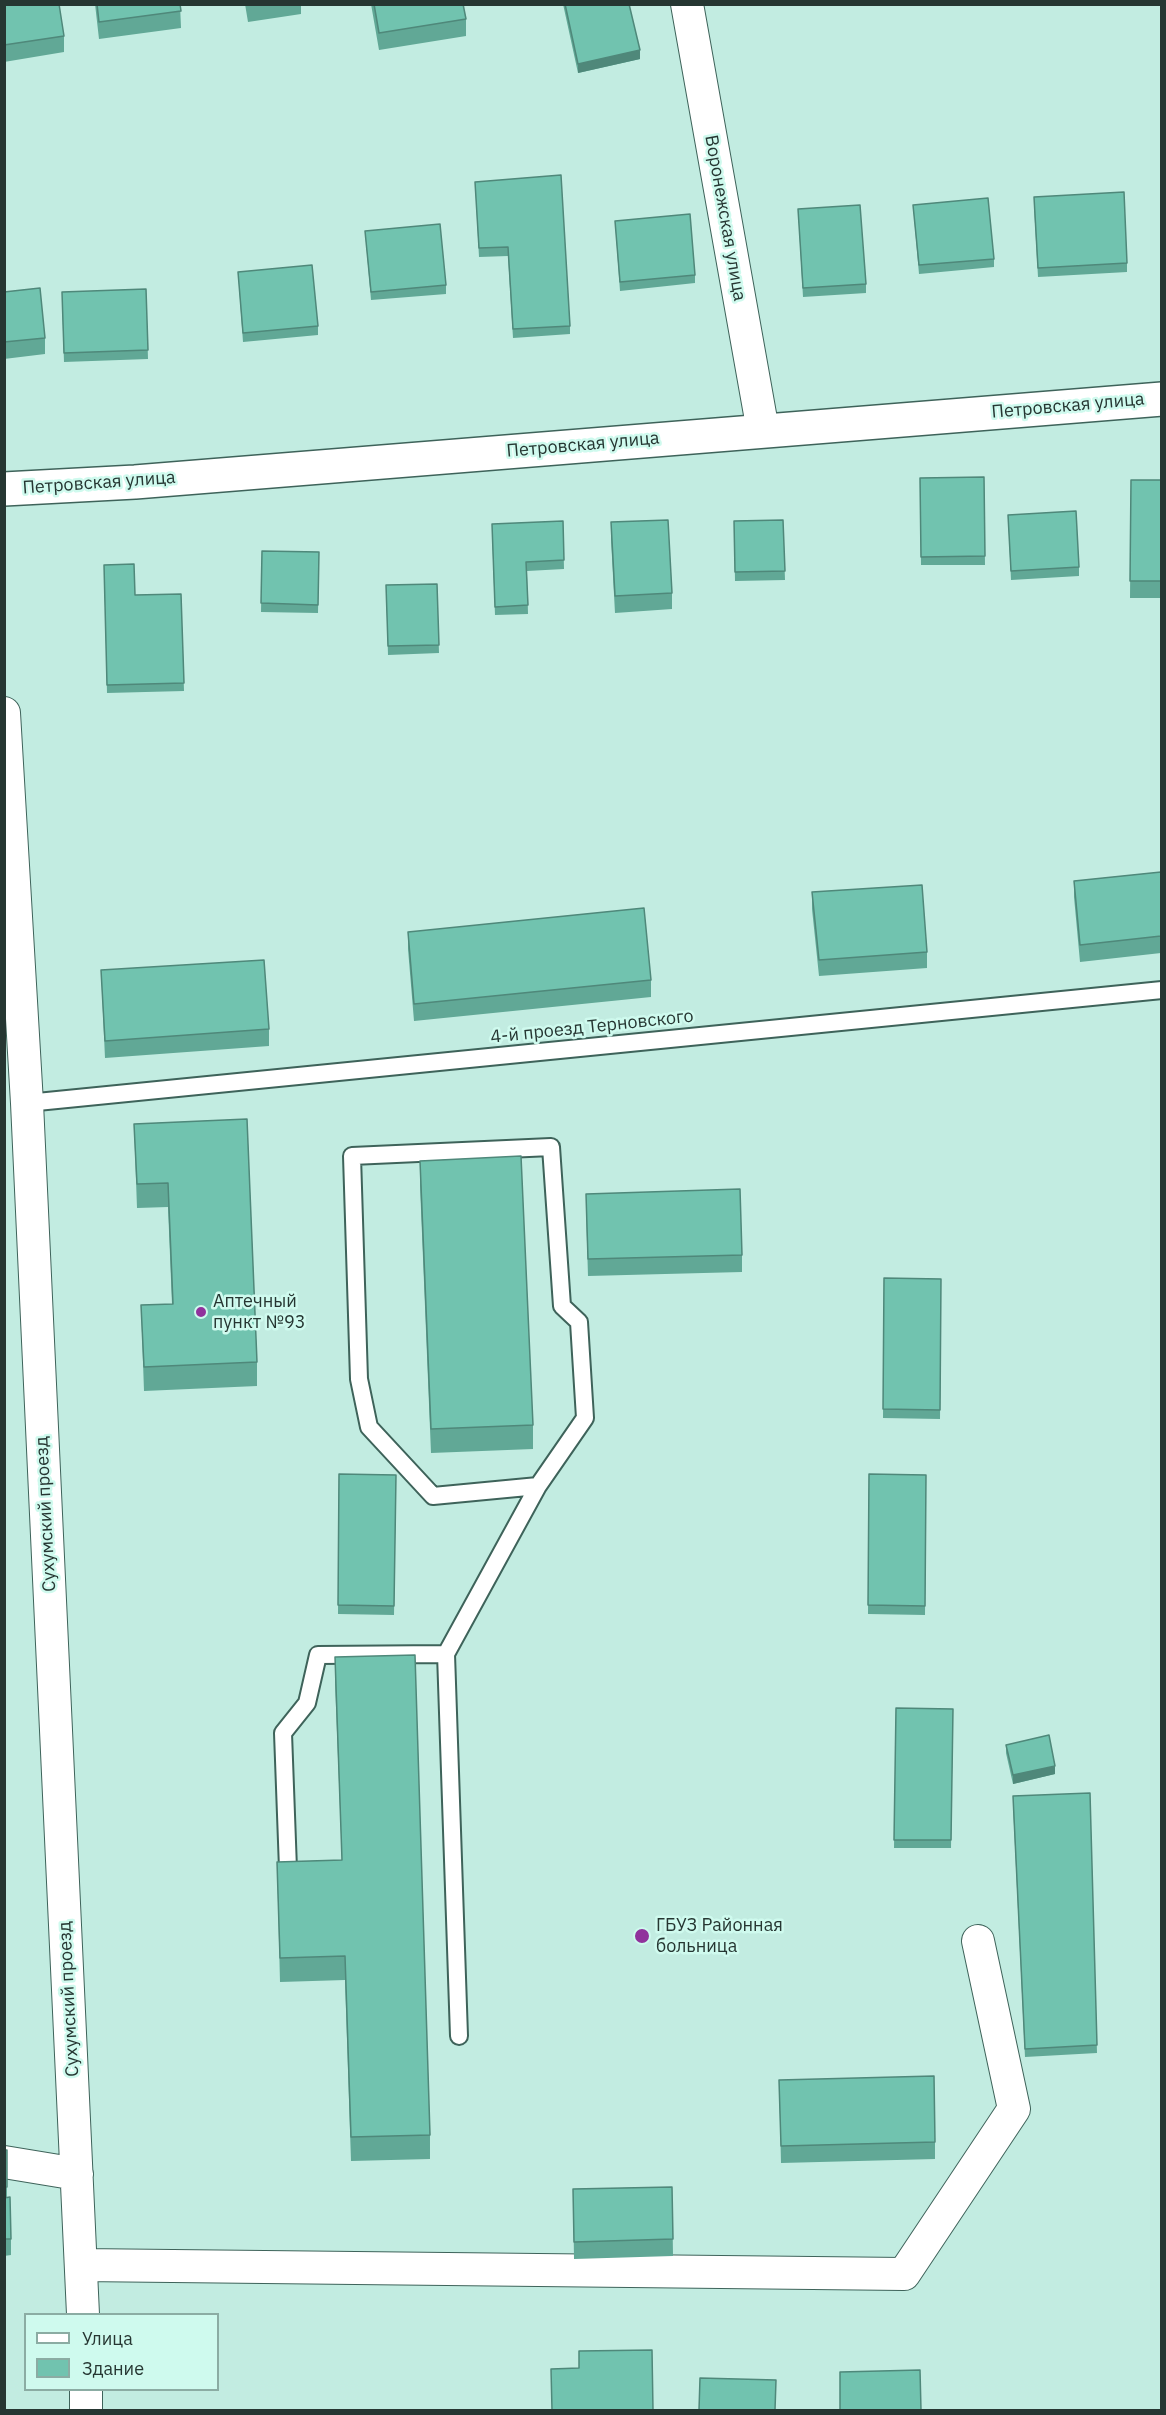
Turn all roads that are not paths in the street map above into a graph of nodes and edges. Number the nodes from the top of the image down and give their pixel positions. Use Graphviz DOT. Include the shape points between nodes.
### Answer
graph roads {
  1 [pos="687,4"];
  2 [pos="1161,399"];
  3 [pos="763,431"];
  4 [pos="4,489"];
  5 [pos="4,713"];
  6 [pos="1161,990"];
  7 [pos="27,1103"];
  8 [pos="538,1486"];
  9 [pos="446,1654"];
  10 [pos="288,1869"];
  11 [pos="978,1941"];
  12 [pos="459,2036"];
  13 [pos="4,2162"];
  14 [pos="77,2174"];
  15 [pos="81,2265"];
  16 [pos="83,2313"];
  17 [pos="86,2391"];
  18 [pos="87,2410"];
  1 -- 3 [label="street, Воронежская улица"];
  2 -- 3 [label="street, Петровская улица"];
  3 -- 4 [label="street, Петровская улица"];
  5 -- 7 [label="street, Сухумский проезд"];
  6 -- 7 [label="lane, 4-й проезд Терновского"];
  7 -- 14 [label="street, Сухумский проезд"];
  8 -- 8 [label="lane" via="585,1418 579,1322 562,1306 551,1147 352,1156 359,1379 369,1427 433,1496"];
  8 -- 9 [label="lane"];
  9 -- 10 [label="lane" via="318,1655 307,1703 284,1733"];
  9 -- 12 [label="lane"];
  11 -- 15 [label="street" via="1014,2109 904,2274"];
  13 -- 14 [label="street"];
  14 -- 15 [label="street, Сухумский проезд"];
  15 -- 16 [label="street, Сухумский проезд"];
  17 -- 18 [label="street"];
}
